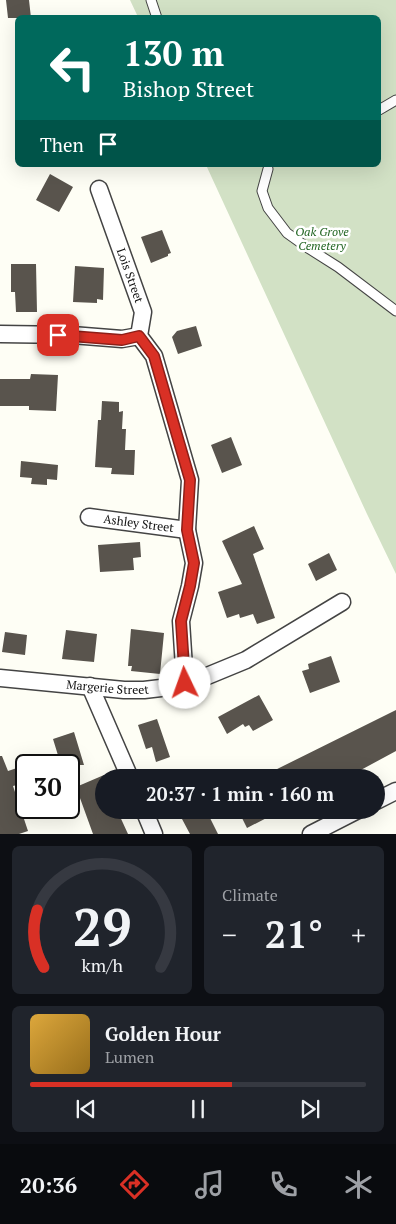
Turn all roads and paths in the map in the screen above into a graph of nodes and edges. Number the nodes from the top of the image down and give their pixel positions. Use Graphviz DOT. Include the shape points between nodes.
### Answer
graph roads {
  1 [pos="151,0"];
  2 [pos="156,15"];
  3 [pos="396,100"];
  4 [pos="381,109"];
  5 [pos="267,167"];
  6 [pos="99,189"];
  7 [pos="396,311"];
  8 [pos="0,334"];
  9 [pos="139,336"];
  10 [pos="89,516"];
  11 [pos="187,530"];
  12 [pos="342,602"];
  13 [pos="0,678"];
  14 [pos="185,683"];
  15 [pos="90,686"];
  16 [pos="126,769"];
  17 [pos="396,790"];
  18 [pos="385,796"];
  19 [pos="148,819"];
  20 [pos="340,819"];
  21 [pos="154,834"];
  22 [pos="311,834"];
  1 -- 2 [label="lane"];
  3 -- 4 [label="lane"];
  5 -- 7 [label="lane" via="262,191 268,208 287,233"];
  6 -- 9 [label="street, Lois Street" via="143,312"];
  8 -- 9 [label="street" via="72,335 122,340"];
  9 -- 11 [label="street" via="154,356 190,480"];
  10 -- 11 [label="street, Ashley Street"];
  11 -- 14 [label="street" via="194,563 181,621"];
  12 -- 14 [label="street, Margerie Street" via="246,660"];
  13 -- 15 [label="street, Margerie Street"];
  14 -- 15 [label="street, Margerie Street" via="144,690"];
  15 -- 16 [label="street"];
  17 -- 18 [label="street"];
  19 -- 21 [label="street"];
  20 -- 22 [label="street"];
}
